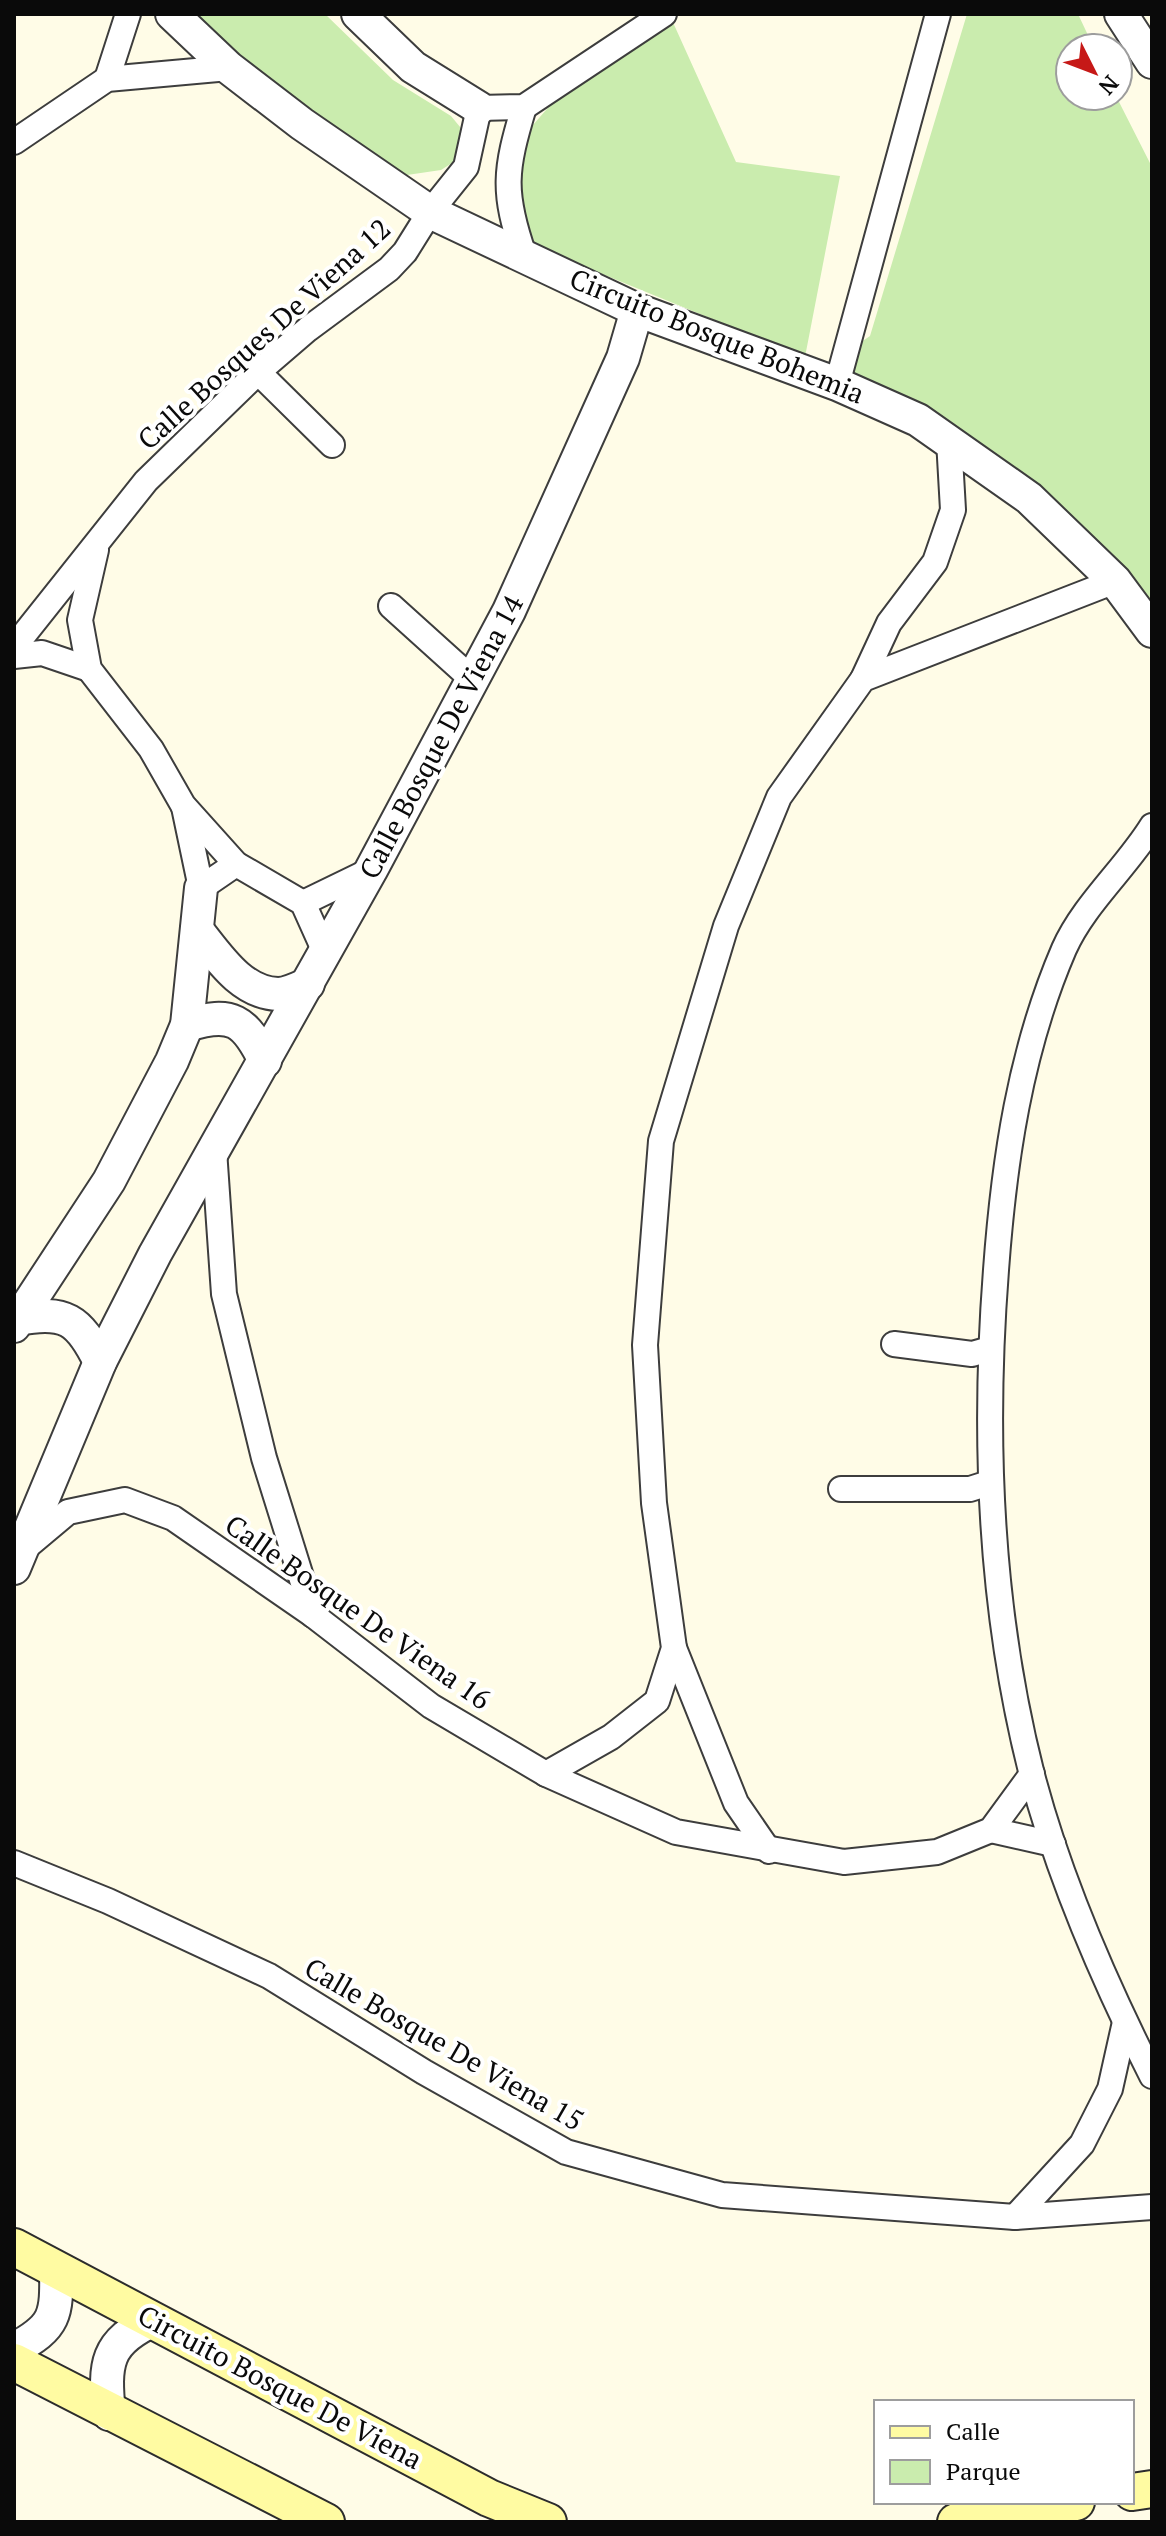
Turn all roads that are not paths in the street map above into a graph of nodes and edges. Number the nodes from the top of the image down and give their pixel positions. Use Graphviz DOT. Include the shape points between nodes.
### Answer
graph roads {
  1 [pos="128,14"];
  2 [pos="172,14"];
  3 [pos="358,14"];
  4 [pos="664,14"];
  5 [pos="938,14"];
  6 [pos="1121,14"];
  7 [pos="1152,62"];
  8 [pos="229,68"];
  9 [pos="107,79"];
  10 [pos="524,107"];
  11 [pos="479,108"];
  12 [pos="14,142"];
  13 [pos="430,212"];
  14 [pos="524,255"];
  15 [pos="637,310"];
  16 [pos="258,372"];
  17 [pos="837,384"];
  18 [pos="949,440"];
  19 [pos="332,445"];
  20 [pos="98,540"];
  21 [pos="1115,581"];
  22 [pos="391,606"];
  23 [pos="1152,631"];
  24 [pos="18,632"];
  25 [pos="14,656"];
  26 [pos="89,669"];
  27 [pos="863,679"];
  28 [pos="473,680"];
  29 [pos="183,805"];
  30 [pos="1152,826"];
  31 [pos="236,864"];
  32 [pos="371,870"];
  33 [pos="201,888"];
  34 [pos="303,903"];
  35 [pos="197,930"];
  36 [pos="325,952"];
  37 [pos="308,984"];
  38 [pos="187,1025"];
  39 [pos="265,1061"];
  40 [pos="214,1150"];
  41 [pos="16,1322"];
  42 [pos="894,1344"];
  43 [pos="990,1349"];
  44 [pos="100,1362"];
  45 [pos="989,1483"];
  46 [pos="841,1489"];
  47 [pos="17,1559"];
  48 [pos="313,1615"];
  49 [pos="674,1648"];
  50 [pos="546,1774"];
  51 [pos="1032,1774"];
  52 [pos="991,1830"];
  53 [pos="1053,1844"];
  54 [pos="769,1851"];
  55 [pos="14,1863"];
  56 [pos="1125,2022"];
  57 [pos="1152,2076"];
  58 [pos="1152,2207"];
  59 [pos="1015,2217"];
  60 [pos="14,2247"];
  61 [pos="56,2269"];
  62 [pos="154,2320"];
  63 [pos="14,2349"];
  64 [pos="14,2362"];
  65 [pos="109,2414"];
  66 [pos="1052,2510"];
  67 [pos="326,2522"];
  68 [pos="548,2522"];
  69 [pos="956,2522"];
  1 -- 9 [label="street"];
  2 -- 8 [label="street, Circuito Bosque Bohemia"];
  3 -- 11 [label="street" via="413,67"];
  4 -- 10 [label="street"];
  5 -- 17 [label="street"];
  6 -- 7 [label="street"];
  8 -- 9 [label="street"];
  8 -- 13 [label="street, Circuito Bosque Bohemia"];
  9 -- 12 [label="street"];
  10 -- 11 [label="street"];
  10 -- 14 [label="street" via="506,182"];
  11 -- 13 [label="street, Calle Bosques De Viena 12" via="466,167"];
  13 -- 14 [label="street, Circuito Bosque Bohemia"];
  13 -- 16 [label="street, Calle Bosques De Viena 12" via="389,269"];
  14 -- 15 [label="street, Circuito Bosque Bohemia"];
  15 -- 17 [label="street, Circuito Bosque Bohemia"];
  15 -- 28 [label="street, Calle Bosque De Viena 14" via="623,358"];
  16 -- 19 [label="street"];
  16 -- 20 [label="street, Calle Bosques De Viena 12" via="146,481"];
  17 -- 18 [label="street, Circuito Bosque Bohemia" via="918,420"];
  18 -- 21 [label="street, Circuito Bosque Bohemia" via="1029,498"];
  18 -- 27 [label="street" via="953,510 935,562 889,623"];
  20 -- 24 [label="street, Calle Bosques De Viena 12"];
  20 -- 26 [label="street" via="80,620"];
  21 -- 23 [label="street, Circuito Bosque Bohemia"];
  21 -- 27 [label="street"];
  22 -- 28 [label="street"];
  25 -- 26 [label="street" via="42,653"];
  26 -- 29 [label="street" via="151,749"];
  27 -- 49 [label="street" via="779,797 726,926 661,1141 645,1345 654,1503"];
  28 -- 32 [label="street, Calle Bosque De Viena 14"];
  29 -- 31 [label="street"];
  29 -- 33 [label="street"];
  30 -- 43 [label="street" via="1066,946 1031,1037 1002,1181"];
  31 -- 33 [label="street"];
  31 -- 34 [label="street"];
  32 -- 34 [label="street"];
  32 -- 36 [label="street, Calle Bosque De Viena 14"];
  33 -- 35 [label="street"];
  34 -- 36 [label="street"];
  35 -- 37 [label="street" via="232,973 258,990 281,995"];
  35 -- 38 [label="street"];
  36 -- 37 [label="street, Calle Bosque De Viena 14"];
  37 -- 39 [label="street, Calle Bosque De Viena 14"];
  38 -- 39 [label="street" via="216,1016 237,1022 252,1034"];
  38 -- 41 [label="street" via="109,1181"];
  39 -- 40 [label="street, Calle Bosque De Viena 14"];
  40 -- 44 [label="street, Calle Bosque De Viena 14"];
  40 -- 48 [label="street" via="224,1294 264,1458"];
  41 -- 44 [label="street" via="48,1313 73,1321"];
  42 -- 43 [label="street" via="972,1354"];
  43 -- 45 [label="street"];
  44 -- 47 [label="street, Calle Bosque De Viena 14"];
  45 -- 46 [label="street" via="970,1489"];
  45 -- 51 [label="street" via="1006,1637"];
  47 -- 48 [label="street, Calle Bosque De Viena 16" via="68,1512 125,1500 173,1518"];
  48 -- 50 [label="street, Calle Bosque De Viena 16" via="431,1706"];
  49 -- 50 [label="street" via="657,1701 611,1737"];
  49 -- 54 [label="street" via="736,1803"];
  50 -- 54 [label="street, Calle Bosque De Viena 16" via="676,1832"];
  51 -- 52 [label="street"];
  51 -- 53 [label="street"];
  52 -- 53 [label="street"];
  52 -- 54 [label="street, Calle Bosque De Viena 16" via="937,1852 844,1862"];
  53 -- 56 [label="street"];
  55 -- 59 [label="street, Calle Bosque De Viena 15" via="269,1976 566,2152 722,2195"];
  56 -- 57 [label="street"];
  56 -- 59 [label="street" via="1110,2089 1082,2144"];
  58 -- 59 [label="street, Calle Bosque De Viena 15"];
  60 -- 61 [label="main road, Circuito Bosque De Viena"];
  61 -- 62 [label="main road, Circuito Bosque De Viena"];
  61 -- 63 [label="street" via="53,2320 40,2336"];
  62 -- 65 [label="street" via="131,2331 115,2347 105,2372"];
  62 -- 68 [label="main road, Circuito Bosque De Viena" via="489,2498"];
  64 -- 65 [label="main road"];
  65 -- 67 [label="main road"];
  66 -- 69 [label="main road"];
}
